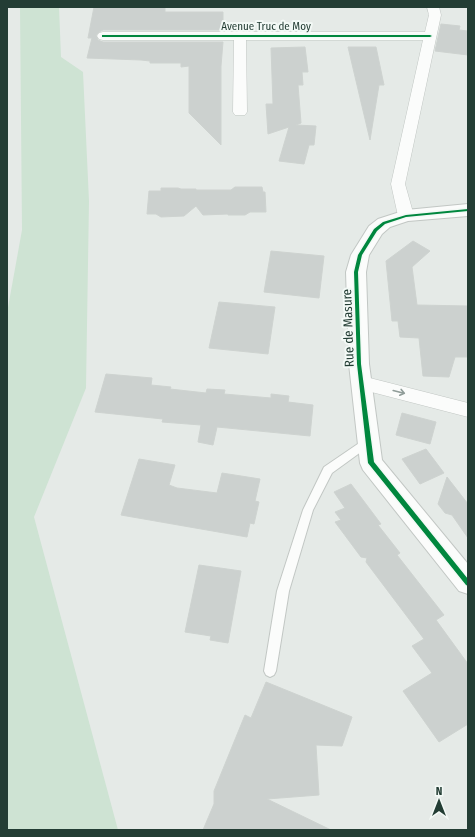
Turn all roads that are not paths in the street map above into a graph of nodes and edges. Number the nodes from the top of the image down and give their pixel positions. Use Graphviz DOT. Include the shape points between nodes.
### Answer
graph roads {
  1 [pos="433,7"];
  2 [pos="103,36"];
  3 [pos="240,36"];
  4 [pos="430,36"];
  5 [pos="240,112"];
  6 [pos="468,210"];
  7 [pos="406,216"];
  8 [pos="362,382"];
  9 [pos="468,410"];
  10 [pos="369,452"];
  11 [pos="468,583"];
  12 [pos="270,671"];
  1 -- 4 [label="street" via="435,15"];
  2 -- 3 [label="street, Avenue Truc de Moy"];
  3 -- 4 [label="street, Avenue Truc de Moy"];
  3 -- 5 [label="street, Avenue Truc de Moy"];
  4 -- 7 [label="street" via="398,184"];
  6 -- 7 [label="street, Rue de Masure"];
  7 -- 8 [label="street, Rue de Masure" via="379,226 360,255 356,272 359,364"];
  8 -- 9 [label="street, one-way"];
  8 -- 10 [label="street, Rue de Masure"];
  10 -- 11 [label="street"];
  10 -- 12 [label="lane" via="328,470 308,510 283,591"];
}
